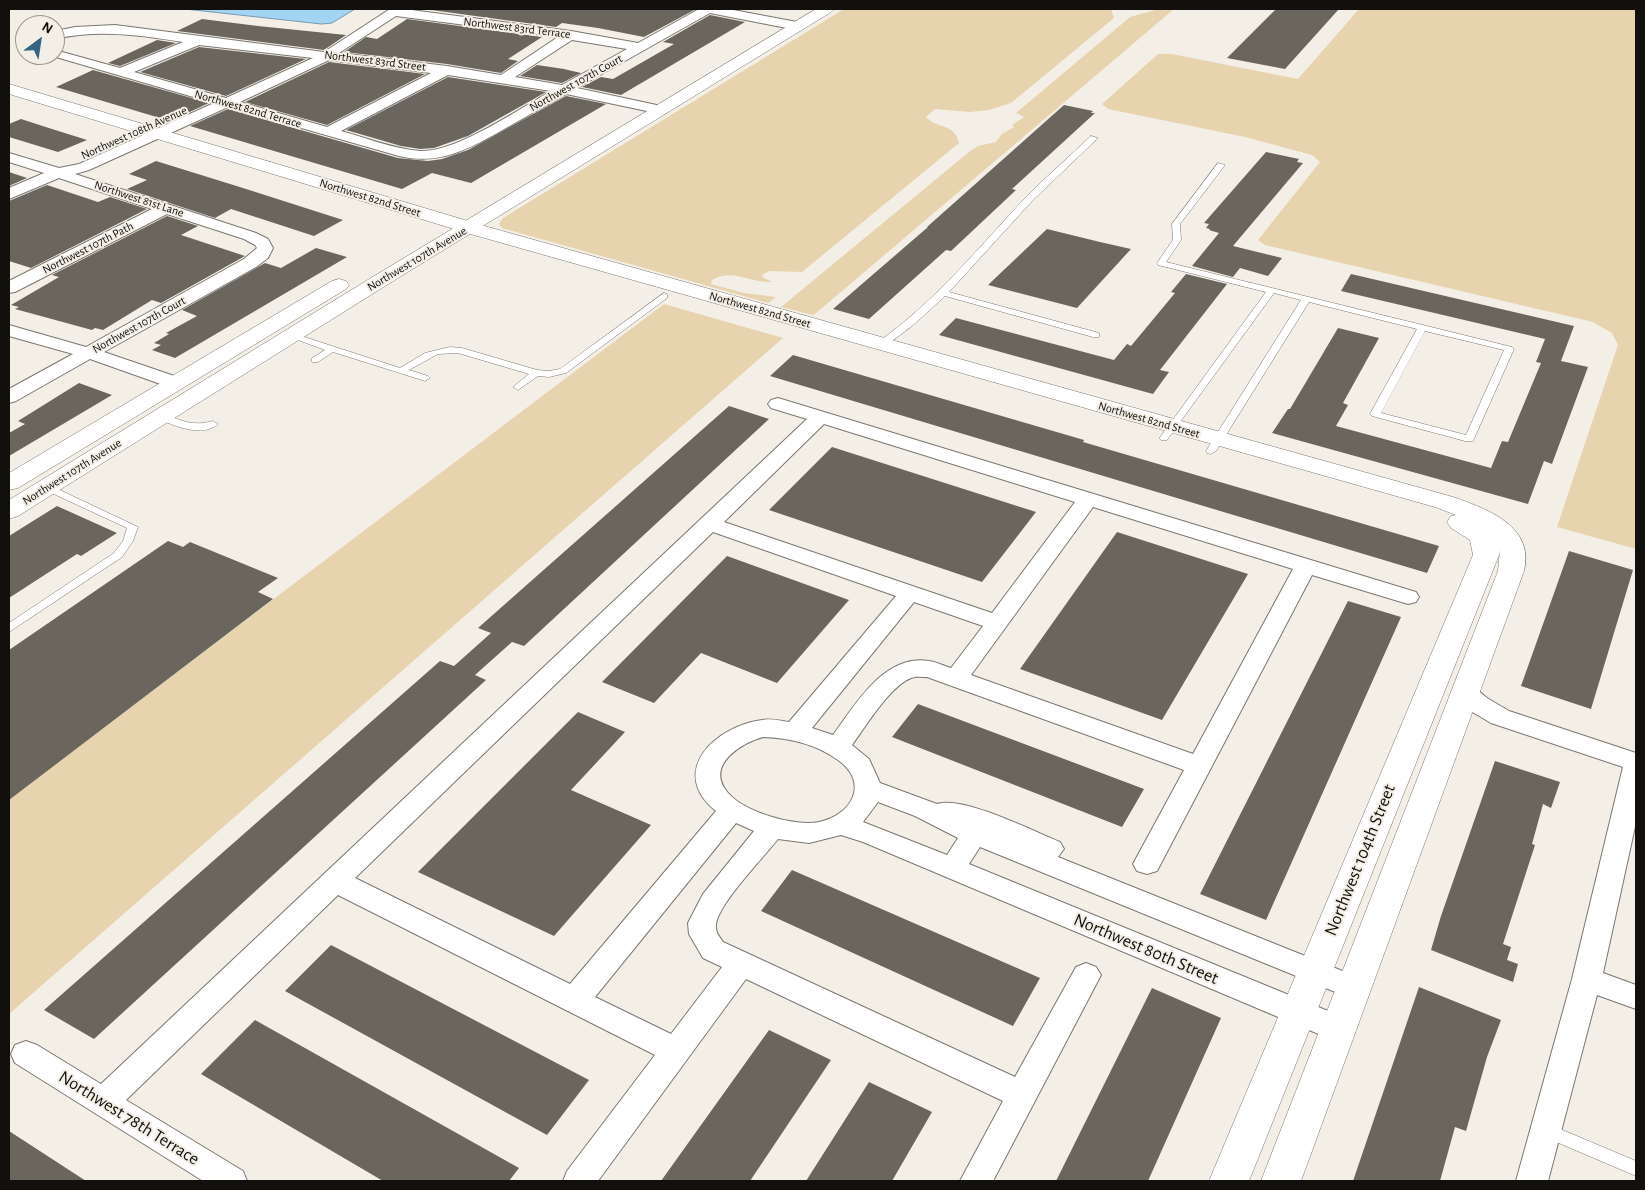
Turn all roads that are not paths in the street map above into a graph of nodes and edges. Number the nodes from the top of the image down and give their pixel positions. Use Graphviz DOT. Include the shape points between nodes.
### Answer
graph roads {
  1 [pos="709,9"];
  2 [pos="798,9"];
  3 [pos="826,9"];
  4 [pos="396,10"];
  5 [pos="776,22"];
  6 [pos="797,26"];
  7 [pos="65,33"];
  8 [pos="571,35"];
  9 [pos="196,41"];
  10 [pos="640,47"];
  11 [pos="325,55"];
  12 [pos="65,57"];
  13 [pos="447,70"];
  14 [pos="121,72"];
  15 [pos="504,79"];
  16 [pos="9,89"];
  17 [pos="564,89"];
  18 [pos="213,99"];
  19 [pos="9,100"];
  20 [pos="228,103"];
  21 [pos="639,104"];
  22 [pos="661,110"];
  23 [pos="328,132"];
  24 [pos="142,136"];
  25 [pos="1094,138"];
  26 [pos="442,155"];
  27 [pos="9,157"];
  28 [pos="1221,165"];
  29 [pos="58,173"];
  30 [pos="9,194"];
  31 [pos="166,208"];
  32 [pos="450,228"];
  33 [pos="265,248"];
  34 [pos="9,288"];
  35 [pos="1271,291"];
  36 [pos="944,293"];
  37 [pos="664,296"];
  38 [pos="1306,300"];
  39 [pos="1422,328"];
  40 [pos="9,330"];
  41 [pos="1096,335"];
  42 [pos="292,336"];
  43 [pos="881,344"];
  44 [pos="332,349"];
  45 [pos="89,353"];
  46 [pos="315,360"];
  47 [pos="401,371"];
  48 [pos="536,374"];
  49 [pos="425,378"];
  50 [pos="176,382"];
  51 [pos="518,387"];
  52 [pos="9,397"];
  53 [pos="778,404"];
  54 [pos="162,416"];
  55 [pos="821,417"];
  56 [pos="212,424"];
  57 [pos="1169,432"];
  58 [pos="1215,445"];
  59 [pos="9,483"];
  60 [pos="47,487"];
  61 [pos="1088,499"];
  62 [pos="9,511"];
  63 [pos="710,524"];
  64 [pos="1495,538"];
  65 [pos="1306,566"];
  66 [pos="910,593"];
  67 [pos="1408,597"];
  68 [pos="997,623"];
  69 [pos="9,628"];
  70 [pos="957,678"];
  71 [pos="1466,694"];
  72 [pos="795,732"];
  73 [pos="837,747"];
  74 [pos="1636,763"];
  75 [pos="1199,766"];
  76 [pos="869,789"];
  77 [pos="733,809"];
  78 [pos="924,810"];
  79 [pos="840,825"];
  80 [pos="773,828"];
  81 [pos="974,834"];
  82 [pos="1147,864"];
  83 [pos="952,869"];
  84 [pos="1079,877"];
  85 [pos="336,881"];
  86 [pos="741,964"];
  87 [pos="1315,972"];
  88 [pos="1086,975"];
  89 [pos="1586,979"];
  90 [pos="1355,988"];
  91 [pos="1636,998"];
  92 [pos="574,1000"];
  93 [pos="1298,1013"];
  94 [pos="1339,1030"];
  95 [pos="676,1051"];
  96 [pos="26,1054"];
  97 [pos="1022,1095"];
  98 [pos="104,1102"];
  99 [pos="1546,1130"];
  100 [pos="1636,1169"];
  101 [pos="231,1181"];
  102 [pos="579,1181"];
  103 [pos="976,1181"];
  104 [pos="1230,1181"];
  105 [pos="1282,1181"];
  106 [pos="1532,1181"];
  1 -- 5 [label="street"];
  1 -- 10 [label="street, Northwest 107th Court"];
  2 -- 5 [label="street, Northwest 107th Avenue"];
  3 -- 6 [label="street, Northwest 107th Avenue"];
  4 -- 8 [label="street, Northwest 83rd Terrace"];
  4 -- 11 [label="street, Northwest 108th Avenue"];
  5 -- 6 [label="street"];
  5 -- 21 [label="street, Northwest 107th Avenue"];
  6 -- 22 [label="street, Northwest 107th Avenue"];
  7 -- 9 [label="street, Northwest 83rd Street" via="106,28"];
  8 -- 10 [label="street, Northwest 83rd Terrace"];
  8 -- 15 [label="street"];
  9 -- 11 [label="street, Northwest 83rd Street"];
  9 -- 14 [label="street"];
  10 -- 17 [label="street, Northwest 107th Court"];
  11 -- 13 [label="street, Northwest 83rd Street"];
  11 -- 18 [label="street, Northwest 108th Avenue" via="300,59"];
  11 -- 20 [label="street, Northwest 108th Avenue"];
  12 -- 14 [label="street, Northwest 82nd Terrace"];
  13 -- 15 [label="street, Northwest 83rd Street"];
  13 -- 23 [label="street"];
  14 -- 18 [label="street, Northwest 82nd Terrace"];
  15 -- 17 [label="street, Northwest 83rd Street"];
  16 -- 24 [label="street, Northwest 82nd Street"];
  17 -- 21 [label="street, Northwest 83rd Street"];
  17 -- 26 [label="street, Northwest 107th Court" via="468,144"];
  18 -- 20 [label="street, Northwest 82nd Terrace"];
  18 -- 24 [label="street, Northwest 108th Avenue"];
  19 -- 24 [label="street, Northwest 82nd Street"];
  20 -- 23 [label="street, Northwest 82nd Terrace"];
  20 -- 24 [label="street, Northwest 108th Avenue"];
  21 -- 22 [label="street, Northwest 83rd Street"];
  21 -- 32 [label="street, Northwest 107th Avenue"];
  22 -- 32 [label="street, Northwest 107th Avenue"];
  23 -- 26 [label="street, Northwest 82nd Terrace" via="404,153"];
  24 -- 29 [label="street, Northwest 108th Avenue" via="84,167"];
  24 -- 32 [label="street, Northwest 82nd Street"];
  25 -- 36 [label="lane" via="1032,196"];
  27 -- 29 [label="street, Northwest 81st Lane"];
  28 -- 35 [label="lane" via="1176,224 1177,240 1161,263"];
  29 -- 30 [label="street, Northwest 108th Avenue"];
  29 -- 31 [label="street, Northwest 81st Lane"];
  31 -- 33 [label="street, Northwest 81st Lane" via="250,236 262,242"];
  31 -- 34 [label="street, Northwest 107th Path"];
  32 -- 37 [label="street, Northwest 82nd Street"];
  32 -- 42 [label="street, Northwest 107th Avenue"];
  32 -- 43 [label="street, Northwest 82nd Street"];
  32 -- 50 [label="street, Northwest 107th Avenue"];
  33 -- 45 [label="street, Northwest 107th Court" via="250,263"];
  35 -- 38 [label="lane"];
  35 -- 57 [label="lane"];
  36 -- 41 [label="lane"];
  36 -- 43 [label="lane" via="900,332"];
  37 -- 48 [label="lane" via="563,371"];
  37 -- 57 [label="street, Northwest 82nd Street"];
  38 -- 39 [label="lane"];
  38 -- 58 [label="lane"];
  39 -- 39 [label="lane" via="1509,349 1469,439 1375,414"];
  40 -- 45 [label="street"];
  42 -- 44 [label="lane"];
  42 -- 54 [label="street, Northwest 107th Avenue"];
  43 -- 57 [label="street, Northwest 82nd Street"];
  44 -- 46 [label="lane"];
  44 -- 47 [label="lane"];
  45 -- 50 [label="street"];
  45 -- 52 [label="street, Northwest 107th Court"];
  47 -- 48 [label="lane" via="431,353 448,349"];
  47 -- 49 [label="lane"];
  48 -- 51 [label="lane"];
  50 -- 59 [label="street, Northwest 107th Avenue"];
  53 -- 55 [label="street"];
  54 -- 56 [label="lane" via="186,426 200,428"];
  54 -- 60 [label="street, Northwest 107th Avenue"];
  55 -- 61 [label="street"];
  55 -- 63 [label="street"];
  57 -- 58 [label="street, Northwest 82nd Street"];
  58 -- 64 [label="street, Northwest 82nd Street" via="1448,518"];
  60 -- 62 [label="street, Northwest 107th Avenue"];
  60 -- 69 [label="lane" via="132,527 128,541 118,555"];
  61 -- 65 [label="street"];
  61 -- 68 [label="street"];
  63 -- 66 [label="street"];
  63 -- 85 [label="street"];
  64 -- 71 [label="street" via="1513,548 1514,559"];
  64 -- 87 [label="street, Northwest 104th Street" via="1488,547"];
  65 -- 67 [label="street"];
  65 -- 75 [label="street"];
  66 -- 68 [label="street"];
  66 -- 72 [label="street"];
  68 -- 70 [label="street"];
  70 -- 73 [label="street" via="929,669 901,673 889,681"];
  70 -- 75 [label="street"];
  71 -- 74 [label="street" via="1500,717"];
  71 -- 90 [label="street"];
  72 -- 73 [label="street"];
  72 -- 77 [label="street" via="779,728 749,731 723,745 714,755 709,767 712,792"];
  73 -- 76 [label="street" via="862,766 868,777"];
  74 -- 89 [label="street"];
  75 -- 82 [label="street"];
  76 -- 78 [label="street"];
  76 -- 79 [label="street" via="866,802"];
  77 -- 80 [label="street"];
  77 -- 92 [label="street"];
  78 -- 81 [label="street"];
  78 -- 84 [label="street" via="960,813 1061,853 1067,856"];
  79 -- 80 [label="street" via="799,833"];
  79 -- 83 [label="street, Northwest 80th Street"];
  80 -- 86 [label="street" via="708,908 702,924 704,938 713,950"];
  81 -- 83 [label="street"];
  81 -- 84 [label="street"];
  83 -- 93 [label="street, Northwest 80th Street"];
  84 -- 87 [label="street"];
  85 -- 92 [label="street"];
  85 -- 98 [label="street"];
  86 -- 95 [label="street"];
  86 -- 97 [label="street"];
  87 -- 90 [label="street"];
  87 -- 93 [label="street, Northwest 104th Street"];
  88 -- 97 [label="street"];
  89 -- 91 [label="street"];
  89 -- 99 [label="street"];
  90 -- 94 [label="street"];
  92 -- 95 [label="street"];
  93 -- 94 [label="street, Northwest 80th Street"];
  93 -- 104 [label="street, Northwest 104th Street"];
  94 -- 105 [label="street"];
  95 -- 102 [label="street"];
  96 -- 98 [label="street, Northwest 78th Terrace"];
  97 -- 103 [label="street"];
  98 -- 101 [label="street, Northwest 78th Terrace"];
  99 -- 100 [label="lane"];
  99 -- 106 [label="street"];
}
